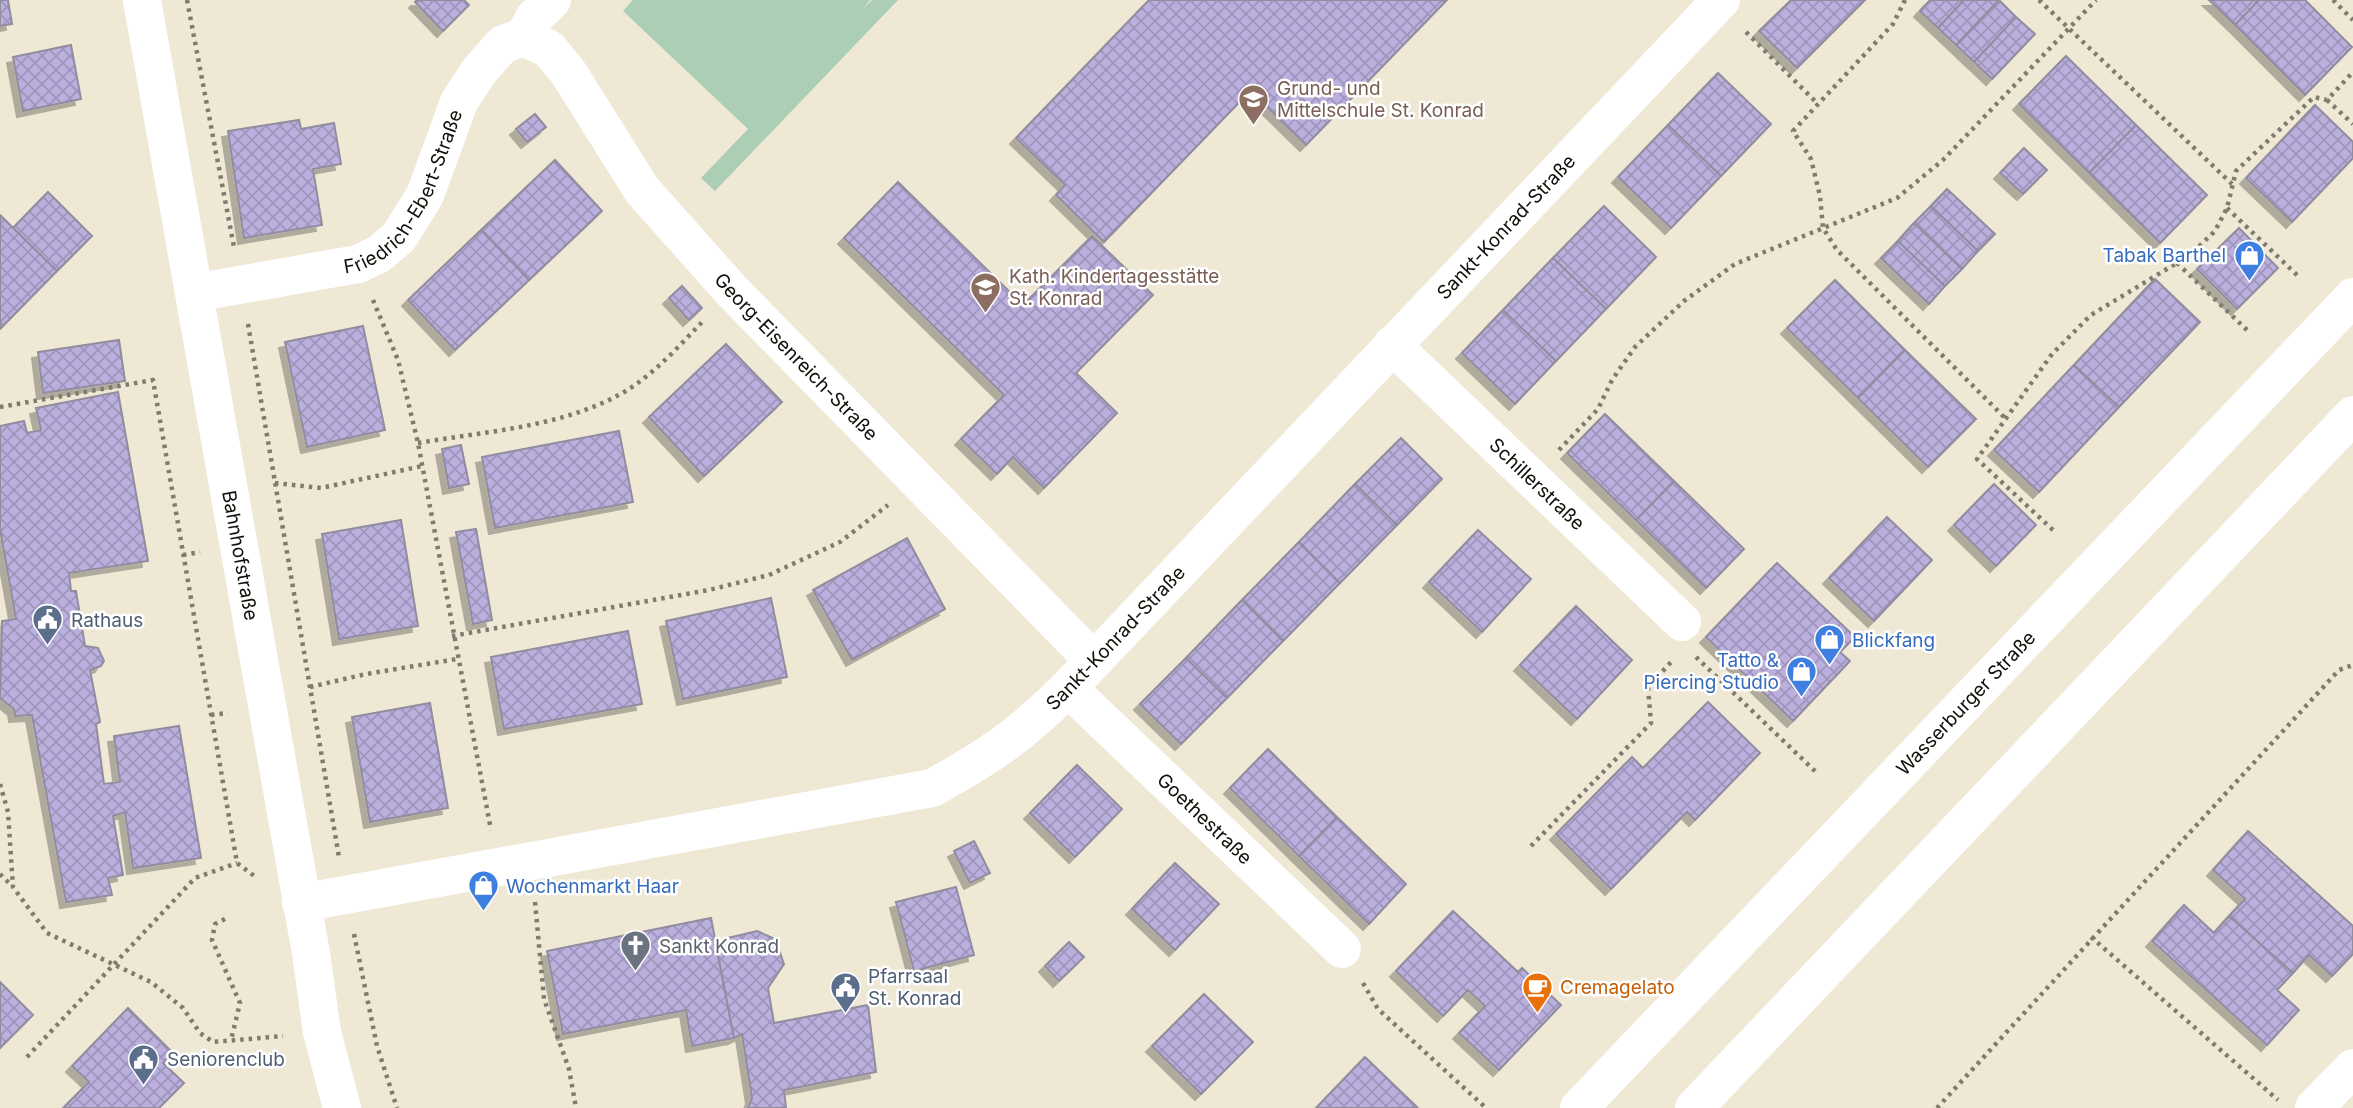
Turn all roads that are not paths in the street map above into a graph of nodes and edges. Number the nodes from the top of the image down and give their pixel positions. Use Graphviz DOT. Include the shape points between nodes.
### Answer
graph roads {
  1 [pos="142,0"];
  2 [pos="552,0"];
  3 [pos="1719,2"];
  4 [pos="524,37"];
  5 [pos="194,293"];
  6 [pos="2353,297"];
  7 [pos="1392,345"];
  8 [pos="2353,415"];
  9 [pos="1680,638"];
  10 [pos="1093,659"];
  11 [pos="1068,688"];
  12 [pos="301,903"];
  13 [pos="1342,949"];
  14 [pos="2353,1068"];
  15 [pos="2297,1104"];
  16 [pos="342,1108"];
  17 [pos="1579,1108"];
  18 [pos="1694,1108"];
  1 -- 5 [label="street, Bahnhofstraße"];
  2 -- 4 [label="street, Friedrich-Ebert-Straße"];
  3 -- 7 [label="street, Sankt-Konrad-Straße"];
  4 -- 5 [label="street, Friedrich-Ebert-Straße" via="503,44 479,71 459,102 425,195 399,237 379,254 358,264"];
  4 -- 10 [label="street, Georg-Eisenreich-Straße" via="549,49 568,72 642,190 732,291"];
  5 -- 12 [label="street, Bahnhofstraße"];
  6 -- 17 [label="street, Wasserburger Straße"];
  7 -- 9 [label="street, Schillerstraße" via="1531,478"];
  7 -- 10 [label="street, Sankt-Konrad-Straße"];
  8 -- 18 [label="street"];
  10 -- 11 [label="street, Sankt-Konrad-Straße"];
  11 -- 12 [label="street, Sankt-Konrad-Straße" via="1029,727 977,764 932,788"];
  11 -- 13 [label="street, Goethestraße"];
  12 -- 16 [label="street, Bahnhofstraße" via="322,1032"];
  14 -- 15 [label="street"];
}
